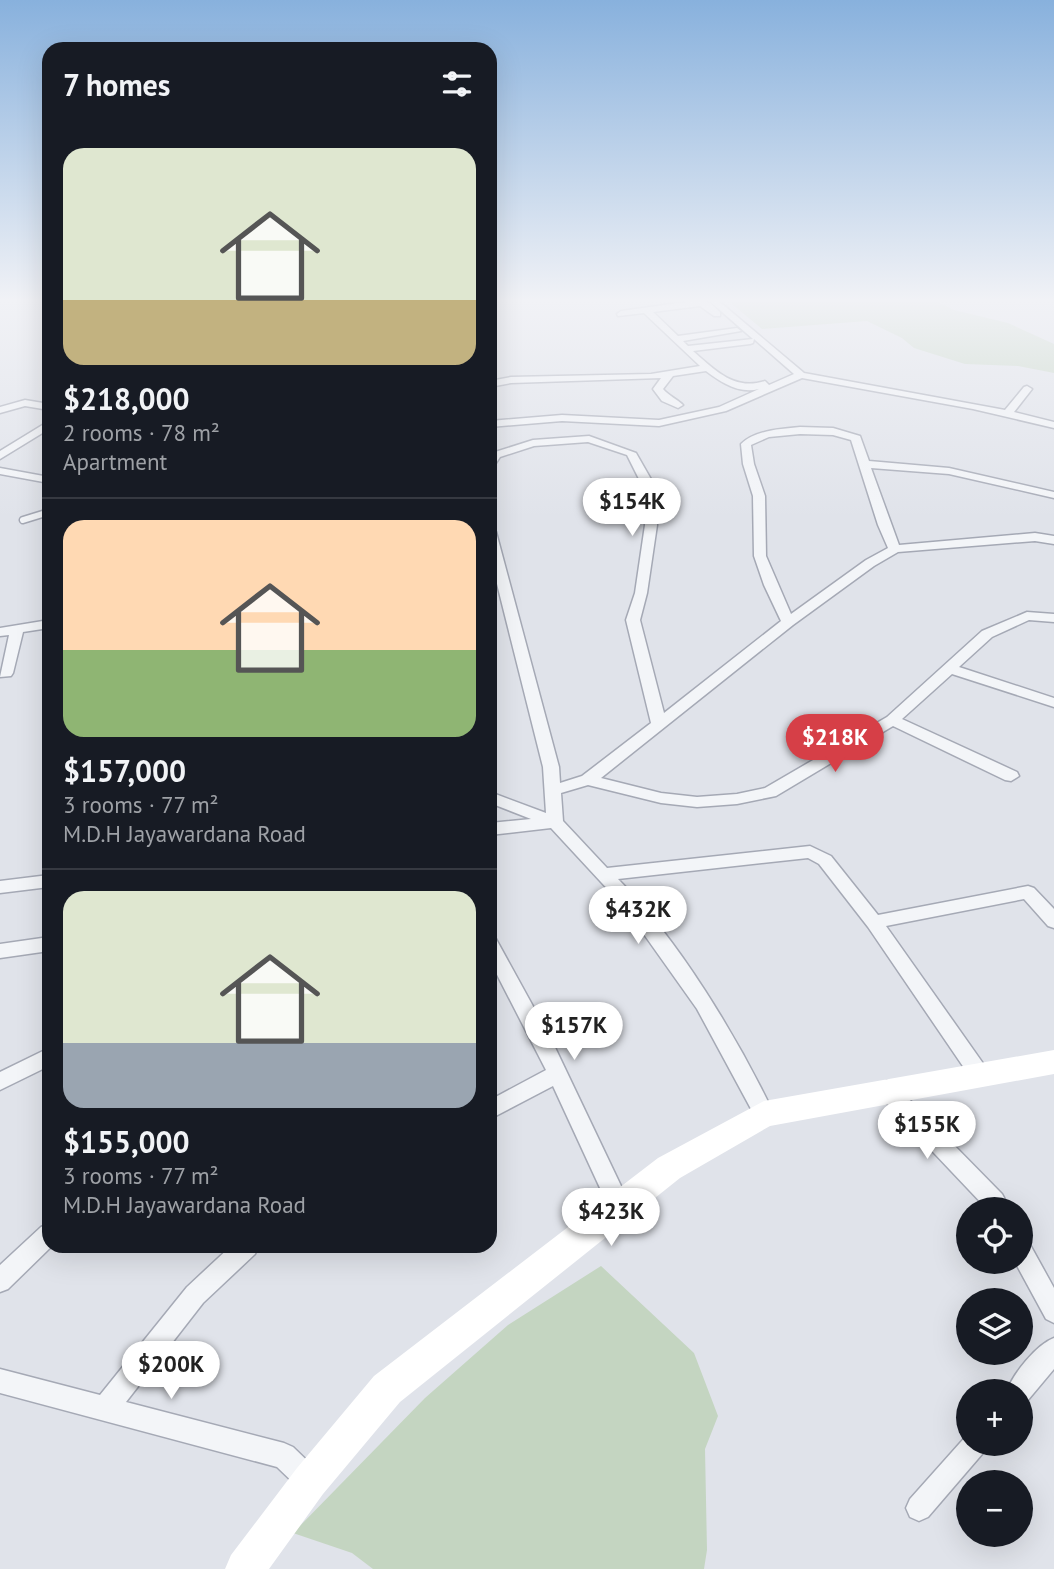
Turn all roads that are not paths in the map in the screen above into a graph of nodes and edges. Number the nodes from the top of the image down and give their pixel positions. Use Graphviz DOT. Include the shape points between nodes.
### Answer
graph roads {
  1 [pos="690,371"];
  2 [pos="714,371"];
  3 [pos="785,371"];
  4 [pos="797,371"];
  5 [pos="669,375"];
  6 [pos="801,375"];
  7 [pos="497,383"];
  8 [pos="1027,389"];
  9 [pos="678,405"];
  10 [pos="42,406"];
  11 [pos="0,410"];
  12 [pos="1007,414"];
  13 [pos="497,423"];
  14 [pos="1054,425"];
  15 [pos="42,429"];
  16 [pos="497,455"];
  17 [pos="0,456"];
  18 [pos="864,464"];
  19 [pos="0,471"];
  20 [pos="42,479"];
  21 [pos="1054,495"];
  22 [pos="42,514"];
  23 [pos="23,520"];
  24 [pos="1054,540"];
  25 [pos="895,550"];
  26 [pos="497,559"];
  27 [pos="1054,618"];
  28 [pos="788,622"];
  29 [pos="42,625"];
  30 [pos="17,630"];
  31 [pos="0,632"];
  32 [pos="949,668"];
  33 [pos="0,673"];
  34 [pos="1054,703"];
  35 [pos="892,720"];
  36 [pos="659,724"];
  37 [pos="1011,776"];
  38 [pos="588,780"];
  39 [pos="552,790"];
  40 [pos="497,800"];
  41 [pos="555,822"];
  42 [pos="497,828"];
  43 [pos="603,875"];
  44 [pos="42,882"];
  45 [pos="0,887"];
  46 [pos="1054,921"];
  47 [pos="874,922"];
  48 [pos="42,945"];
  49 [pos="0,951"];
  50 [pos="497,959"];
  51 [pos="42,1060"];
  52 [pos="1054,1062"];
  53 [pos="557,1074"];
  54 [pos="980,1075"];
  55 [pos="0,1082"];
  56 [pos="887,1090"];
  57 [pos="497,1106"];
  58 [pos="764,1114"];
  59 [pos="990,1197"];
  60 [pos="620,1207"];
  61 [pos="42,1241"];
  62 [pos="240,1253"];
  63 [pos="1033,1273"];
  64 [pos="0,1281"];
  65 [pos="1054,1311"];
  66 [pos="1054,1350"];
  67 [pos="1029,1379"];
  68 [pos="0,1381"];
  69 [pos="106,1407"];
  70 [pos="964,1456"];
  71 [pos="310,1481"];
  72 [pos="919,1508"];
  73 [pos="251,1567"];
  1 -- 5 [label="street"];
  2 -- 3 [label="street" via="744,388 786,376"];
  4 -- 6 [label="street"];
  5 -- 7 [label="street"];
  5 -- 9 [label="street" via="658,389"];
  6 -- 12 [label="street"];
  6 -- 13 [label="street" via="722,409 659,423 562,418"];
  8 -- 12 [label="street"];
  10 -- 11 [label="street" via="25,402"];
  12 -- 14 [label="street"];
  15 -- 17 [label="street"];
  16 -- 36 [label="street" via="533,443 589,439 631,453 646,481 651,525 633,620"];
  18 -- 21 [label="street" via="949,471"];
  18 -- 25 [label="street"];
  18 -- 28 [label="street" via="859,442 840,432 775,432 746,444 745,455 760,502 758,544 764,575"];
  19 -- 20 [label="street"];
  22 -- 23 [label="lane"];
  24 -- 25 [label="street" via="1035,537"];
  25 -- 28 [label="street"];
  26 -- 39 [label="street" via="551,767"];
  27 -- 32 [label="street" via="1027,616 987,634"];
  28 -- 36 [label="street"];
  29 -- 30 [label="street"];
  30 -- 31 [label="street"];
  30 -- 33 [label="street" via="6,673"];
  32 -- 34 [label="street"];
  32 -- 35 [label="street"];
  35 -- 37 [label="street"];
  35 -- 38 [label="street" via="770,792 737,799 661,799"];
  36 -- 38 [label="street"];
  38 -- 39 [label="street"];
  39 -- 41 [label="street"];
  40 -- 41 [label="street"];
  41 -- 42 [label="street"];
  41 -- 43 [label="street"];
  43 -- 47 [label="street" via="810,852 825,860"];
  43 -- 58 [label="street" via="632,904 705,1004"];
  44 -- 45 [label="street"];
  46 -- 47 [label="street" via="1028,892"];
  47 -- 54 [label="street"];
  48 -- 49 [label="street"];
  50 -- 53 [label="street"];
  51 -- 55 [label="street"];
  52 -- 54 [label="street"];
  53 -- 57 [label="street"];
  53 -- 60 [label="street"];
  54 -- 56 [label="street"];
  56 -- 58 [label="street"];
  56 -- 59 [label="street"];
  58 -- 60 [label="street" via="669,1168"];
  60 -- 71 [label="street" via="387,1389"];
  61 -- 64 [label="street"];
  62 -- 69 [label="street" via="195,1295"];
  63 -- 65 [label="street"];
  66 -- 67 [label="street"];
  68 -- 69 [label="street"];
  69 -- 71 [label="street" via="284,1456"];
  70 -- 72 [label="street"];
  71 -- 73 [label="street"];
}
